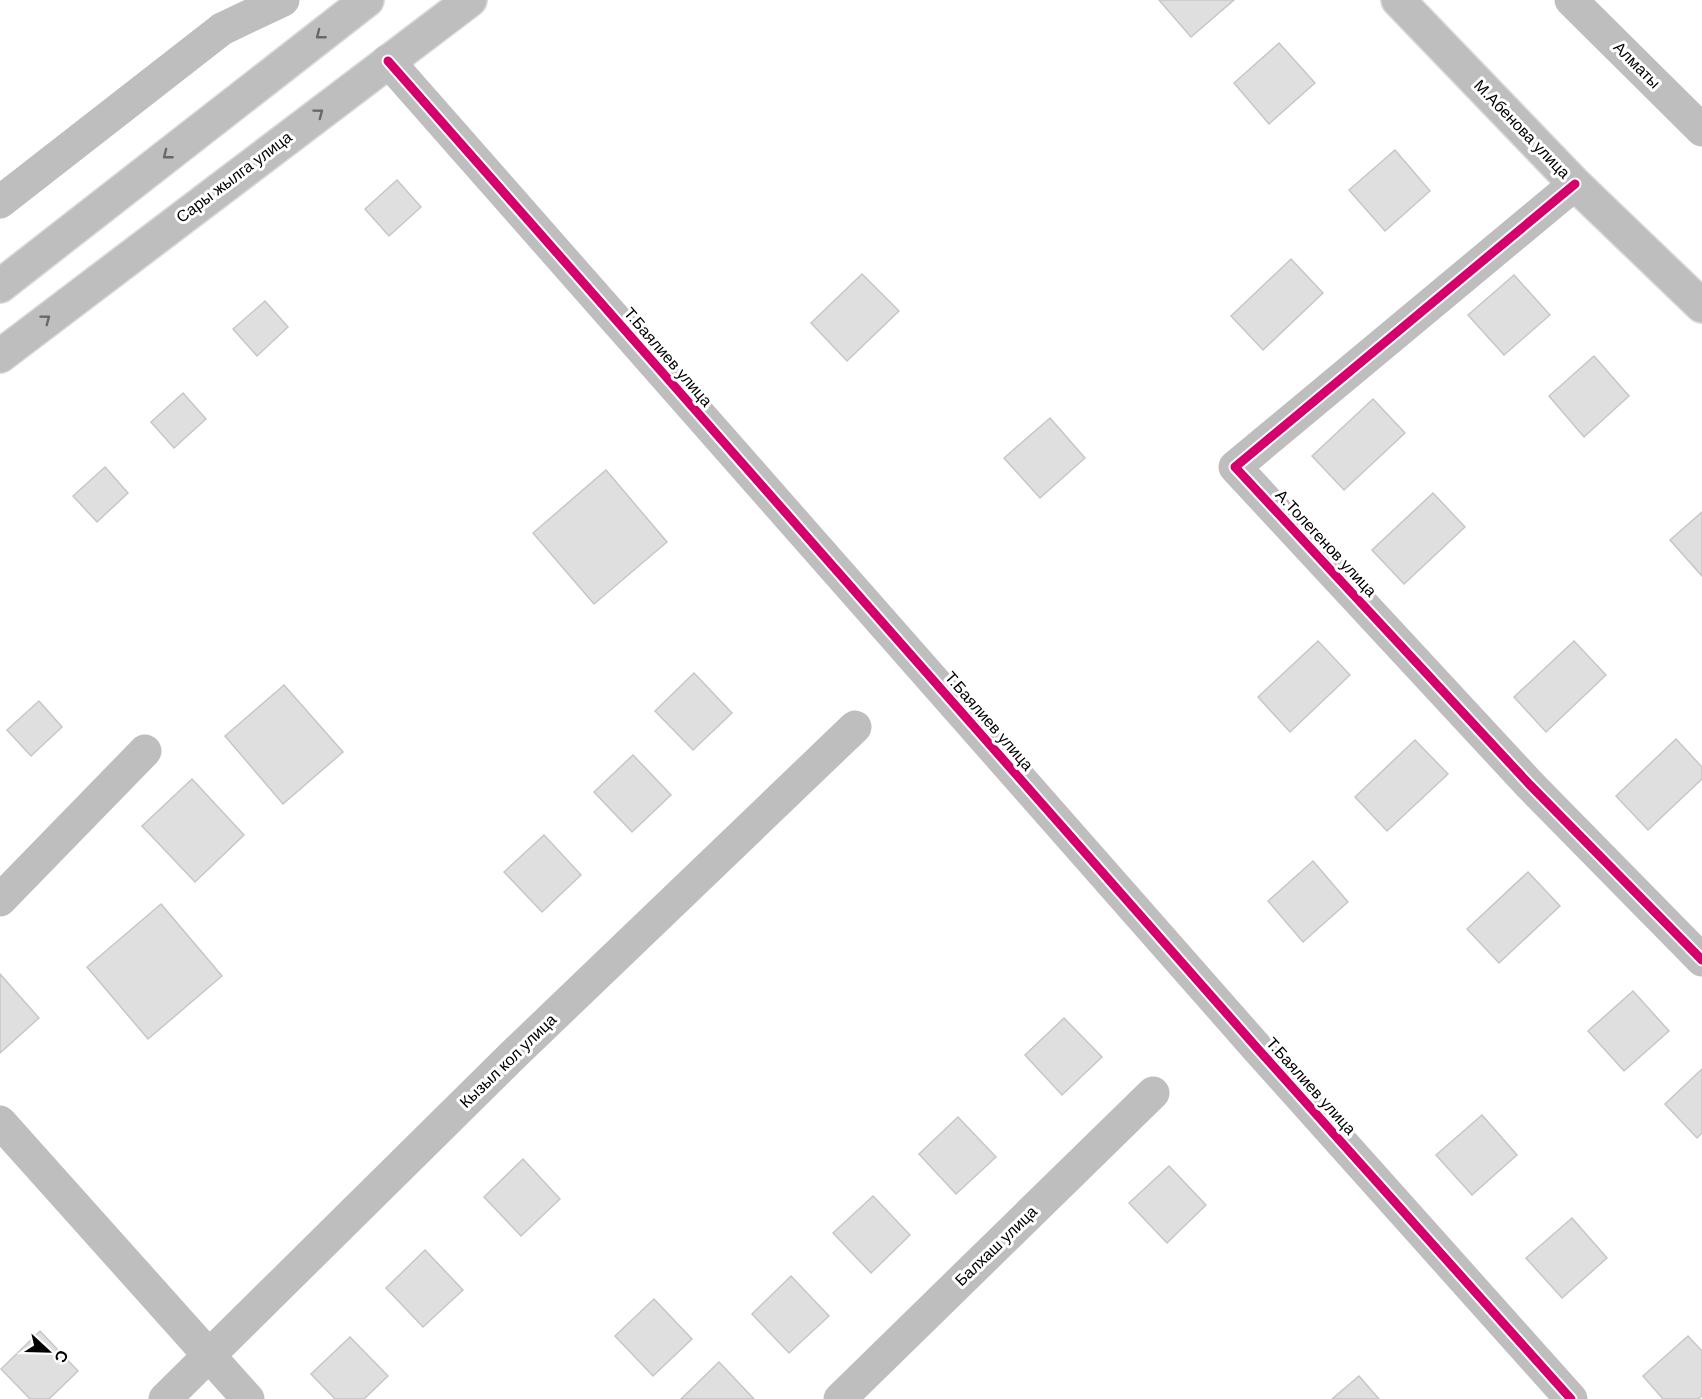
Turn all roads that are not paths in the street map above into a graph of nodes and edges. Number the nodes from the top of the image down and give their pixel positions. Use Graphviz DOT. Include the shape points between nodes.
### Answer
graph roads {
  1 [pos="283,0"];
  2 [pos="470,0"];
  3 [pos="1398,0"];
  4 [pos="1571,0"];
  5 [pos="351,4"];
  6 [pos="388,61"];
  7 [pos="1702,130"];
  8 [pos="1575,184"];
  9 [pos="0,201"];
  10 [pos="0,286"];
  11 [pos="1702,306"];
  12 [pos="0,356"];
  13 [pos="855,727"];
  14 [pos="145,751"];
  15 [pos="0,900"];
  16 [pos="1702,960"];
  17 [pos="1153,1093"];
  18 [pos="0,1122"];
  19 [pos="208,1356"];
  20 [pos="165,1399"];
  21 [pos="248,1399"];
  22 [pos="840,1399"];
  23 [pos="1571,1399"];
  1 -- 9 [label="street" via="222,29"];
  2 -- 6 [label="street, Сары жылга улица"];
  3 -- 8 [label="street, М.Абенова улица"];
  4 -- 7 [label="street, Алматы"];
  5 -- 10 [label="street, one-way"];
  12 -- 6 [label="street, Сары жылга улица, one-way"];
  6 -- 23 [label="street, Т.Баялиев улица"];
  8 -- 11 [label="street, М.Абенова улица"];
  8 -- 16 [label="street, А.Толегенов улица" via="1235,467 1530,785"];
  13 -- 19 [label="street, Кызыл кол улица"];
  14 -- 15 [label="street"];
  17 -- 22 [label="street, Балхаш улица"];
  18 -- 19 [label="street"];
  19 -- 20 [label="street, Кызыл кол улица"];
  19 -- 21 [label="street"];
}
